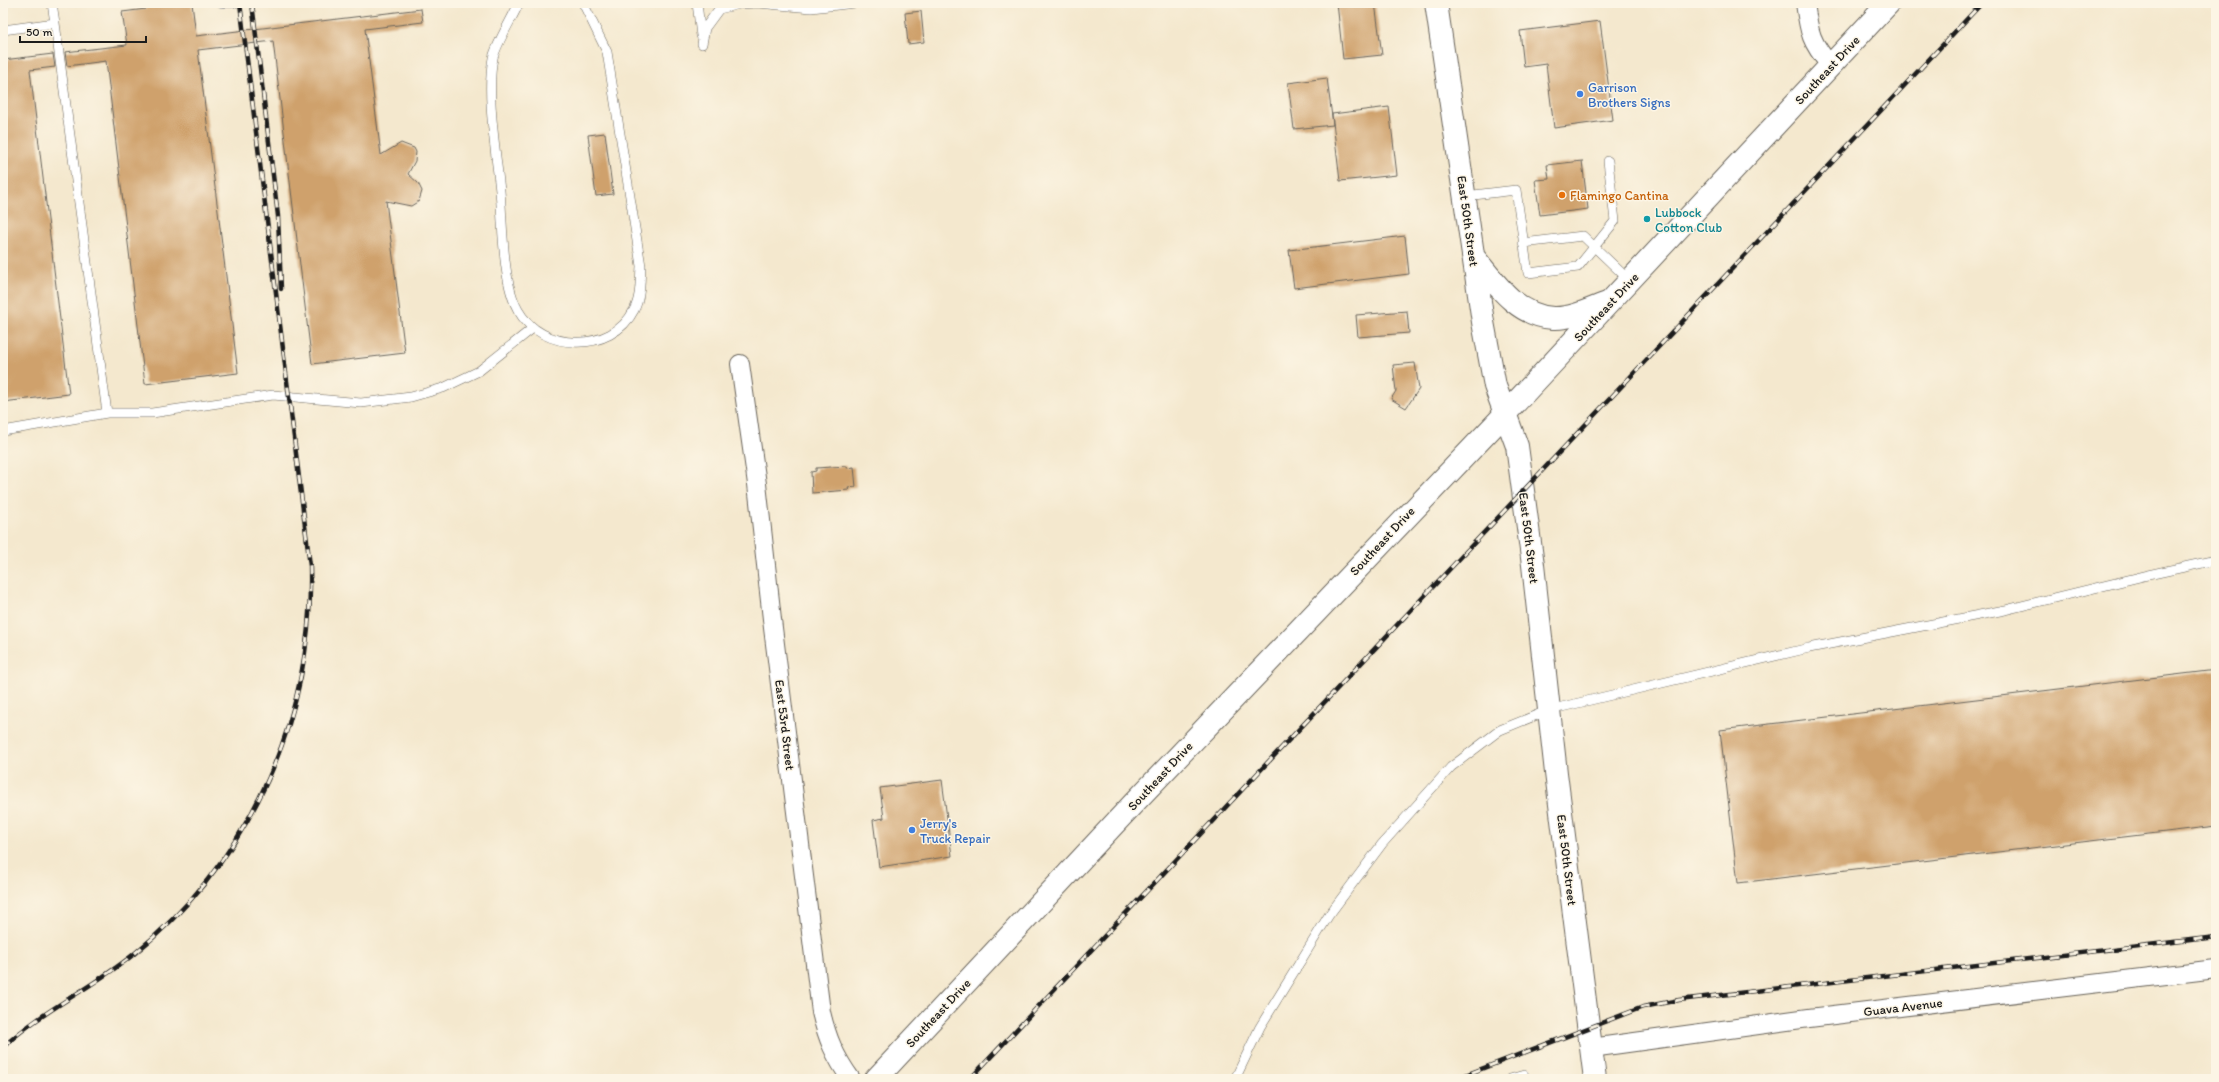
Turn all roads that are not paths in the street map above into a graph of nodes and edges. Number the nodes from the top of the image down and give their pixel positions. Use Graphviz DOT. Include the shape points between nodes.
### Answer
graph roads {
  1 [pos="52,3"];
  2 [pos="222,3"];
  3 [pos="235,3"];
  4 [pos="520,3"];
  5 [pos="583,3"];
  6 [pos="697,3"];
  7 [pos="855,3"];
  8 [pos="1436,3"];
  9 [pos="1805,3"];
  10 [pos="1889,3"];
  11 [pos="55,23"];
  12 [pos="3,30"];
  13 [pos="1831,66"];
  14 [pos="1608,161"];
  15 [pos="1464,196"];
  16 [pos="1523,243"];
  17 [pos="1594,246"];
  18 [pos="1473,256"];
  19 [pos="1630,281"];
  20 [pos="1610,302"];
  21 [pos="533,328"];
  22 [pos="740,364"];
  23 [pos="107,413"];
  24 [pos="1505,414"];
  25 [pos="3,431"];
  26 [pos="2216,560"];
  27 [pos="1549,710"];
  28 [pos="2216,969"];
  29 [pos="1591,1048"];
  30 [pos="851,1079"];
  31 [pos="876,1079"];
  32 [pos="1236,1079"];
  33 [pos="1510,1079"];
  34 [pos="1525,1079"];
  35 [pos="1595,1079"];
  1 -- 11 [label="lane"];
  2 -- 3 [label="lane"];
  4 -- 21 [label="lane" via="493,57 491,101 508,279 518,310"];
  5 -- 21 [label="lane" via="607,52 641,266 639,292 634,310 619,329 602,339 576,342 556,340"];
  6 -- 7 [label="lane" via="702,44 705,28 719,9 758,3 811,8"];
  8 -- 15 [label="main road, East 50th Street"];
  9 -- 13 [label="street" via="1816,49"];
  10 -- 13 [label="main road, Southeast Drive"];
  11 -- 12 [label="lane"];
  11 -- 23 [label="lane"];
  13 -- 19 [label="main road, Southeast Drive"];
  14 -- 17 [label="lane" via="1615,221"];
  15 -- 16 [label="lane" via="1516,190"];
  15 -- 18 [label="main road, East 50th Street"];
  16 -- 17 [label="lane" via="1583,236"];
  16 -- 17 [label="lane" via="1528,273 1578,267"];
  17 -- 19 [label="lane"];
  18 -- 20 [label="main road" via="1512,301 1536,314 1554,318 1572,315"];
  18 -- 24 [label="main road, East 50th Street" via="1495,386"];
  19 -- 20 [label="main road, Southeast Drive"];
  20 -- 24 [label="main road, Southeast Drive"];
  21 -- 23 [label="lane" via="479,371 443,388 411,398 361,403 273,395 152,413"];
  22 -- 30 [label="street, East 53rd Street" via="758,484 820,1012 826,1036 837,1060"];
  23 -- 25 [label="lane"];
  24 -- 27 [label="main road, East 50th Street" via="1517,446"];
  24 -- 31 [label="main road, Southeast Drive" via="1132,805"];
  26 -- 27 [label="lane" via="2148,574 2005,610 1809,648"];
  27 -- 29 [label="main road, East 50th Street"];
  27 -- 32 [label="lane" via="1500,730 1451,767 1382,844 1329,915 1260,1027"];
  28 -- 29 [label="street, Guava Avenue" via="1808,1018"];
  29 -- 35 [label="main road, East 50th Street"];
  33 -- 34 [label="lane" via="1524,1075"];
}
